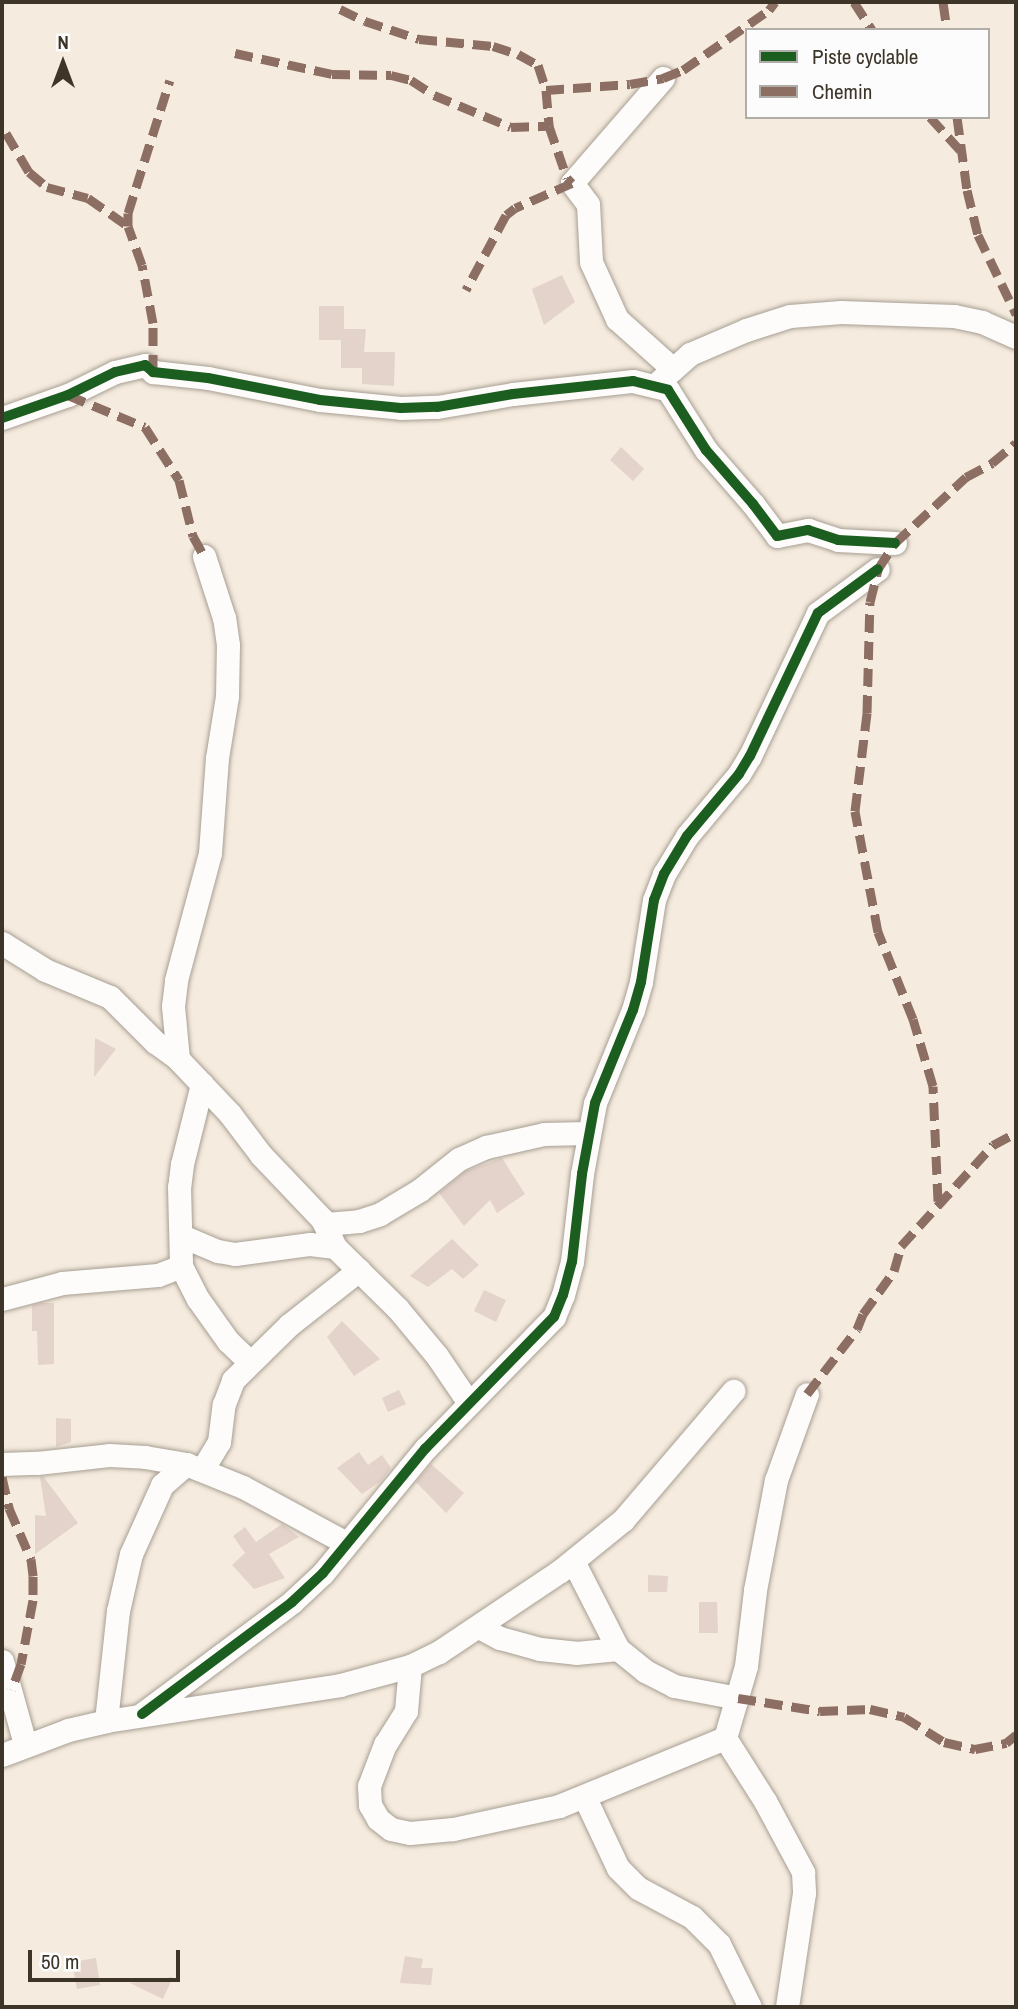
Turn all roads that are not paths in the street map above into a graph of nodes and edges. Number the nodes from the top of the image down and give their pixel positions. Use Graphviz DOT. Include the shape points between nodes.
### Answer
graph roads {
  1 [pos="663,78"];
  2 [pos="1016,337"];
  3 [pos="673,369"];
  4 [pos="655,385"];
  5 [pos="2,418"];
  6 [pos="895,543"];
  7 [pos="204,556"];
  8 [pos="878,569"];
  9 [pos="2,943"];
  10 [pos="178,1059"];
  11 [pos="202,1084"];
  12 [pos="588,1133"];
  13 [pos="326,1224"];
  14 [pos="183,1236"];
  15 [pos="335,1247"];
  16 [pos="181,1266"];
  17 [pos="359,1270"];
  18 [pos="2,1298"];
  19 [pos="249,1362"];
  20 [pos="733,1391"];
  21 [pos="807,1394"];
  22 [pos="470,1403"];
  23 [pos="2,1464"];
  24 [pos="194,1467"];
  25 [pos="346,1543"];
  26 [pos="573,1561"];
  27 [pos="479,1627"];
  28 [pos="618,1649"];
  29 [pos="2,1661"];
  30 [pos="410,1666"];
  31 [pos="738,1698"];
  32 [pos="142,1714"];
  33 [pos="106,1721"];
  34 [pos="725,1738"];
  35 [pos="25,1744"];
  36 [pos="2,1755"];
  37 [pos="584,1798"];
  38 [pos="750,2007"];
  39 [pos="787,2007"];
  1 -- 3 [label="street" via="572,183 588,204 591,262 617,320"];
  2 -- 3 [label="street" via="954,316 816,313 746,330 690,354"];
  3 -- 4 [label="street"];
  4 -- 5 [label="street" via="615,382 401,408 153,372 145,365 115,372 68,395"];
  4 -- 6 [label="street" via="668,390 706,450 776,536 808,530 838,540"];
  7 -- 10 [label="street" via="224,618 227,696 209,853 176,980 173,1006"];
  8 -- 12 [label="street" via="818,613 750,756 687,836 664,874 654,900 633,1010 608,1067"];
  9 -- 10 [label="street" via="45,970 110,997"];
  10 -- 11 [label="street"];
  11 -- 13 [label="street"];
  11 -- 14 [label="street" via="181,1164"];
  12 -- 13 [label="street" via="544,1134 486,1147 459,1159 380,1214"];
  12 -- 22 [label="street" via="564,1295 543,1330"];
  13 -- 15 [label="street"];
  14 -- 15 [label="street" via="235,1254 310,1244"];
  14 -- 16 [label="street"];
  15 -- 17 [label="street"];
  16 -- 18 [label="street" via="158,1275 62,1283"];
  16 -- 19 [label="street" via="198,1299"];
  17 -- 19 [label="street"];
  17 -- 22 [label="street" via="429,1347"];
  19 -- 24 [label="street" via="227,1393 219,1442"];
  20 -- 26 [label="street" via="623,1520"];
  21 -- 31 [label="street" via="776,1480"];
  22 -- 25 [label="street"];
  23 -- 24 [label="street" via="109,1455"];
  24 -- 25 [label="street" via="281,1506"];
  24 -- 33 [label="street" via="162,1485 131,1554 118,1611"];
  25 -- 32 [label="street" via="292,1602"];
  26 -- 27 [label="street"];
  26 -- 28 [label="street"];
  27 -- 28 [label="street" via="540,1649 576,1653"];
  27 -- 30 [label="street"];
  28 -- 31 [label="street" via="674,1686"];
  29 -- 35 [label="street"];
  30 -- 32 [label="street" via="340,1685"];
  30 -- 37 [label="street" via="406,1712 385,1744 369,1786 370,1805 391,1829 433,1832 479,1825"];
  31 -- 34 [label="street"];
  32 -- 33 [label="street"];
  33 -- 35 [label="street"];
  34 -- 37 [label="street"];
  34 -- 39 [label="street" via="803,1872"];
  35 -- 36 [label="street"];
  37 -- 38 [label="street" via="618,1868 638,1888 692,1917 719,1944"];
}
